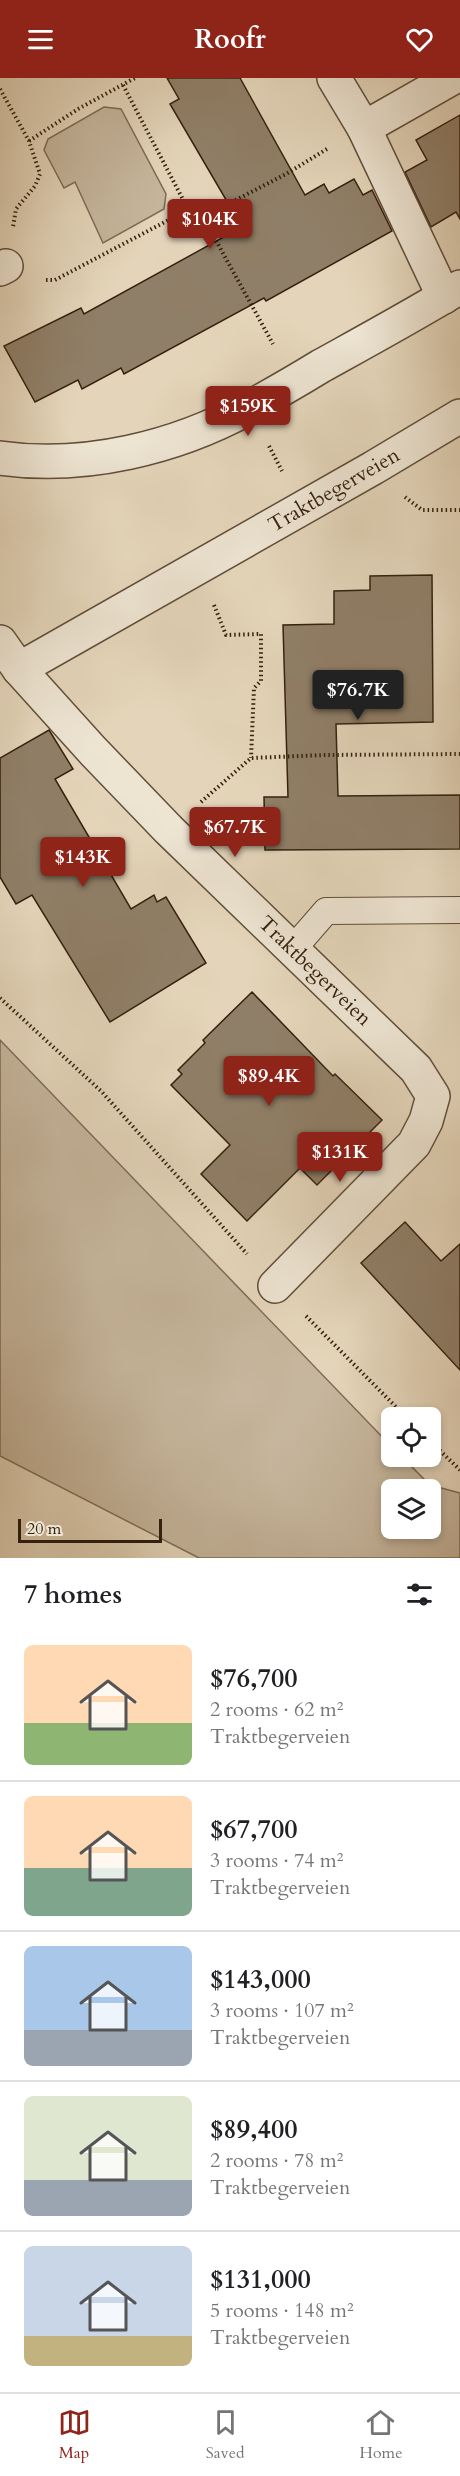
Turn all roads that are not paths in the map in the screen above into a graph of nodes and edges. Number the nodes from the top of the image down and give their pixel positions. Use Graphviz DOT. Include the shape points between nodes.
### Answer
graph roads {
  1 [pos="334,78"];
  2 [pos="452,78"];
  3 [pos="364,128"];
  4 [pos="452,292"];
  5 [pos="460,416"];
  6 [pos="0,458"];
  7 [pos="0,642"];
  8 [pos="19,669"];
  9 [pos="460,910"];
  10 [pos="293,949"];
  11 [pos="275,1286"];
  1 -- 3 [label="street"];
  2 -- 3 [label="street"];
  3 -- 4 [label="street"];
  4 -- 6 [label="street" via="249,408 188,436 83,460 35,463"];
  5 -- 8 [label="street, Traktbegerveien"];
  7 -- 8 [label="street, Traktbegerveien"];
  8 -- 10 [label="street, Traktbegerveien" via="169,830"];
  9 -- 10 [label="lane" via="326,911"];
  10 -- 11 [label="street, Traktbegerveien" via="416,1069 433,1096 414,1144"];
}
